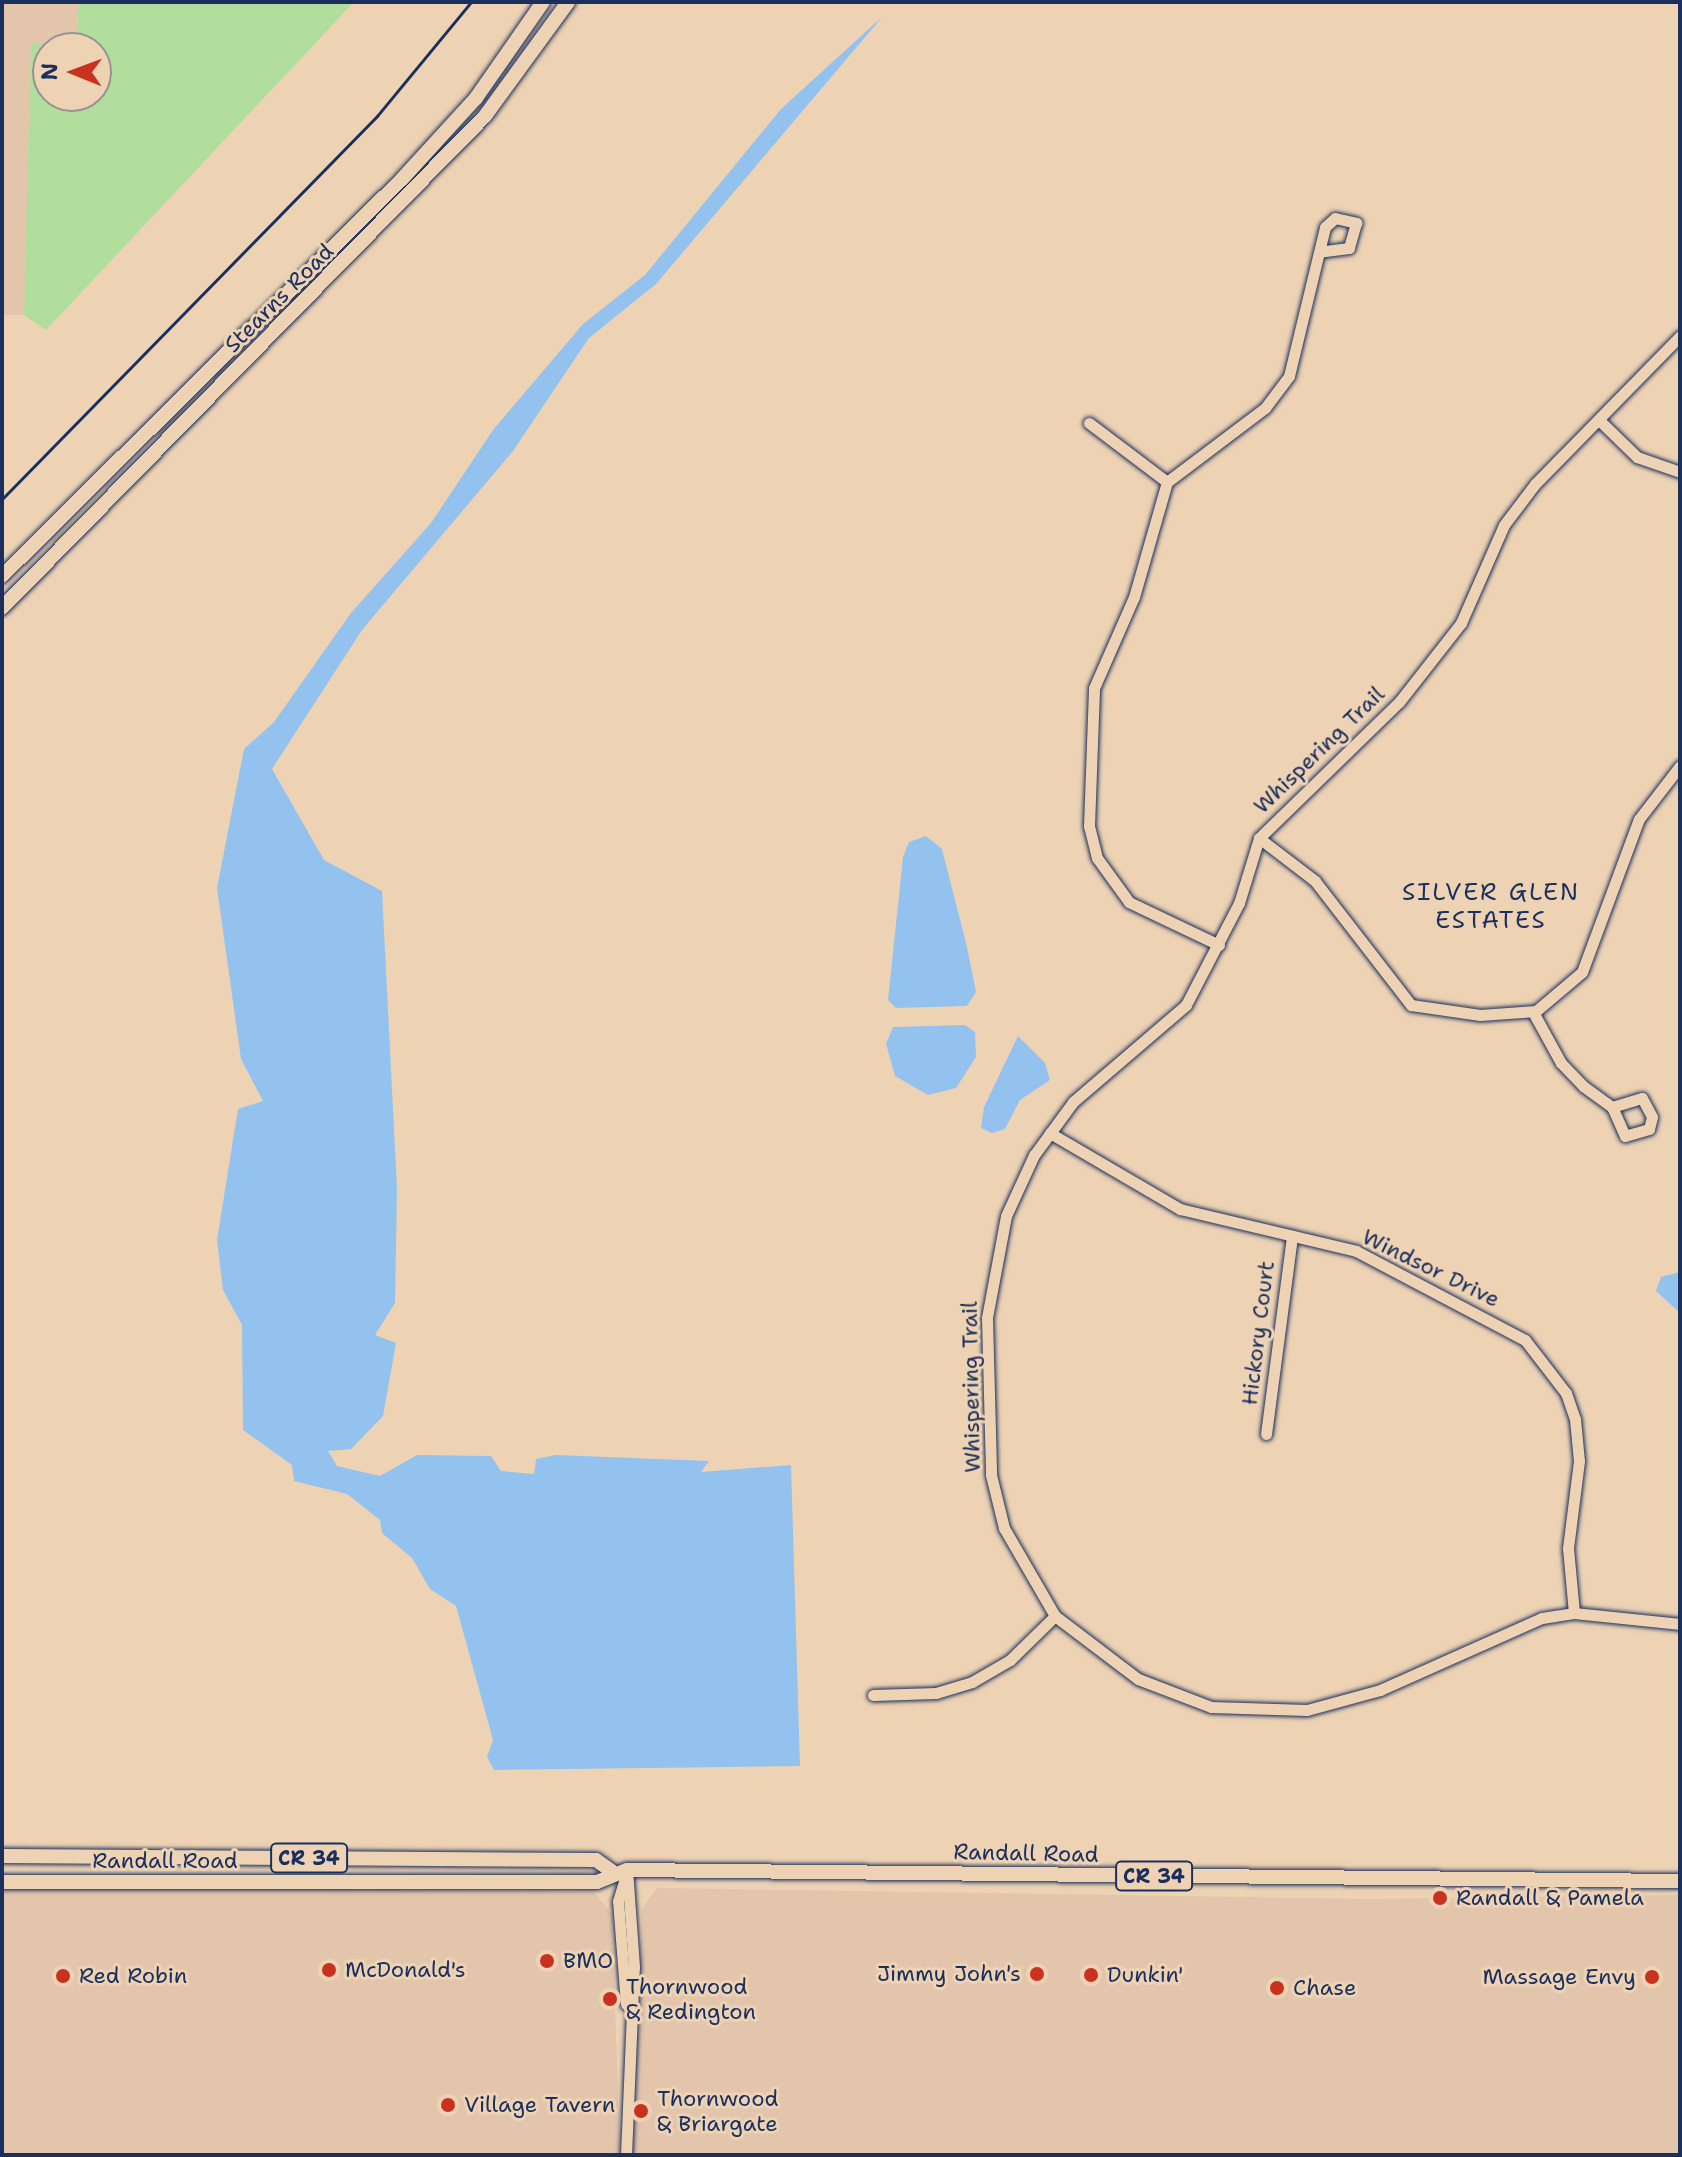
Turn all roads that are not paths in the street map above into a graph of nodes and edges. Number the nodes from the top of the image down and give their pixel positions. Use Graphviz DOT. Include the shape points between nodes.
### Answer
graph roads {
  1 [pos="543,2"];
  2 [pos="568,2"];
  3 [pos="1323,251"];
  4 [pos="1680,336"];
  5 [pos="1600,421"];
  6 [pos="1089,423"];
  7 [pos="1680,472"];
  8 [pos="1167,482"];
  9 [pos="2,576"];
  10 [pos="2,608"];
  11 [pos="1680,766"];
  12 [pos="1259,838"];
  13 [pos="1219,945"];
  14 [pos="1533,1012"];
  15 [pos="1612,1107"];
  16 [pos="1050,1133"];
  17 [pos="1292,1236"];
  18 [pos="1266,1434"];
  19 [pos="1574,1613"];
  20 [pos="1055,1616"];
  21 [pos="1680,1624"];
  22 [pos="873,1695"];
  23 [pos="2,1856"];
  24 [pos="619,1871"];
  25 [pos="1680,1881"];
  26 [pos="2,1882"];
  27 [pos="626,2155"];
  1 -- 9 [label="main road, Stearns Road" via="476,98 402,179"];
  2 -- 10 [label="main road, Stearns Road" via="485,116"];
  3 -- 8 [label="street" via="1289,376 1265,408"];
  4 -- 5 [label="street, Whispering Trail" via="1636,374"];
  5 -- 7 [label="street" via="1637,457"];
  5 -- 12 [label="street, Whispering Trail" via="1504,525 1461,623 1399,702"];
  6 -- 8 [label="street"];
  8 -- 13 [label="street" via="1134,597 1094,688 1089,826 1103,869 1129,902"];
  11 -- 14 [label="street" via="1639,819 1582,972"];
  12 -- 13 [label="street, Whispering Trail" via="1257,862"];
  12 -- 14 [label="street" via="1315,881 1411,1005 1440,1013"];
  13 -- 16 [label="street, Whispering Trail" via="1186,1005 1073,1102"];
  14 -- 15 [label="street" via="1561,1063"];
  16 -- 17 [label="street, Windsor Drive" via="1192,1214"];
  16 -- 20 [label="street, Whispering Trail" via="1018,1185 994,1260 987,1405 1004,1528"];
  17 -- 18 [label="street, Hickory Court"];
  17 -- 19 [label="street, Windsor Drive" via="1389,1266 1502,1324 1551,1369 1579,1440 1569,1541"];
  19 -- 20 [label="street, Whispering Trail" via="1499,1632 1344,1703 1274,1713 1211,1707 1138,1679"];
  19 -- 21 [label="street, Whispering Trail"];
  20 -- 22 [label="street" via="1010,1660 972,1682 936,1693"];
  23 -- 24 [label="main road, Randall Road / CR 34" via="596,1860"];
  24 -- 25 [label="main road, Randall Road / CR 34"];
  24 -- 26 [label="main road, Randall Road / CR 34" via="597,1882"];
  24 -- 27 [label="street" via="634,1914"];
}
